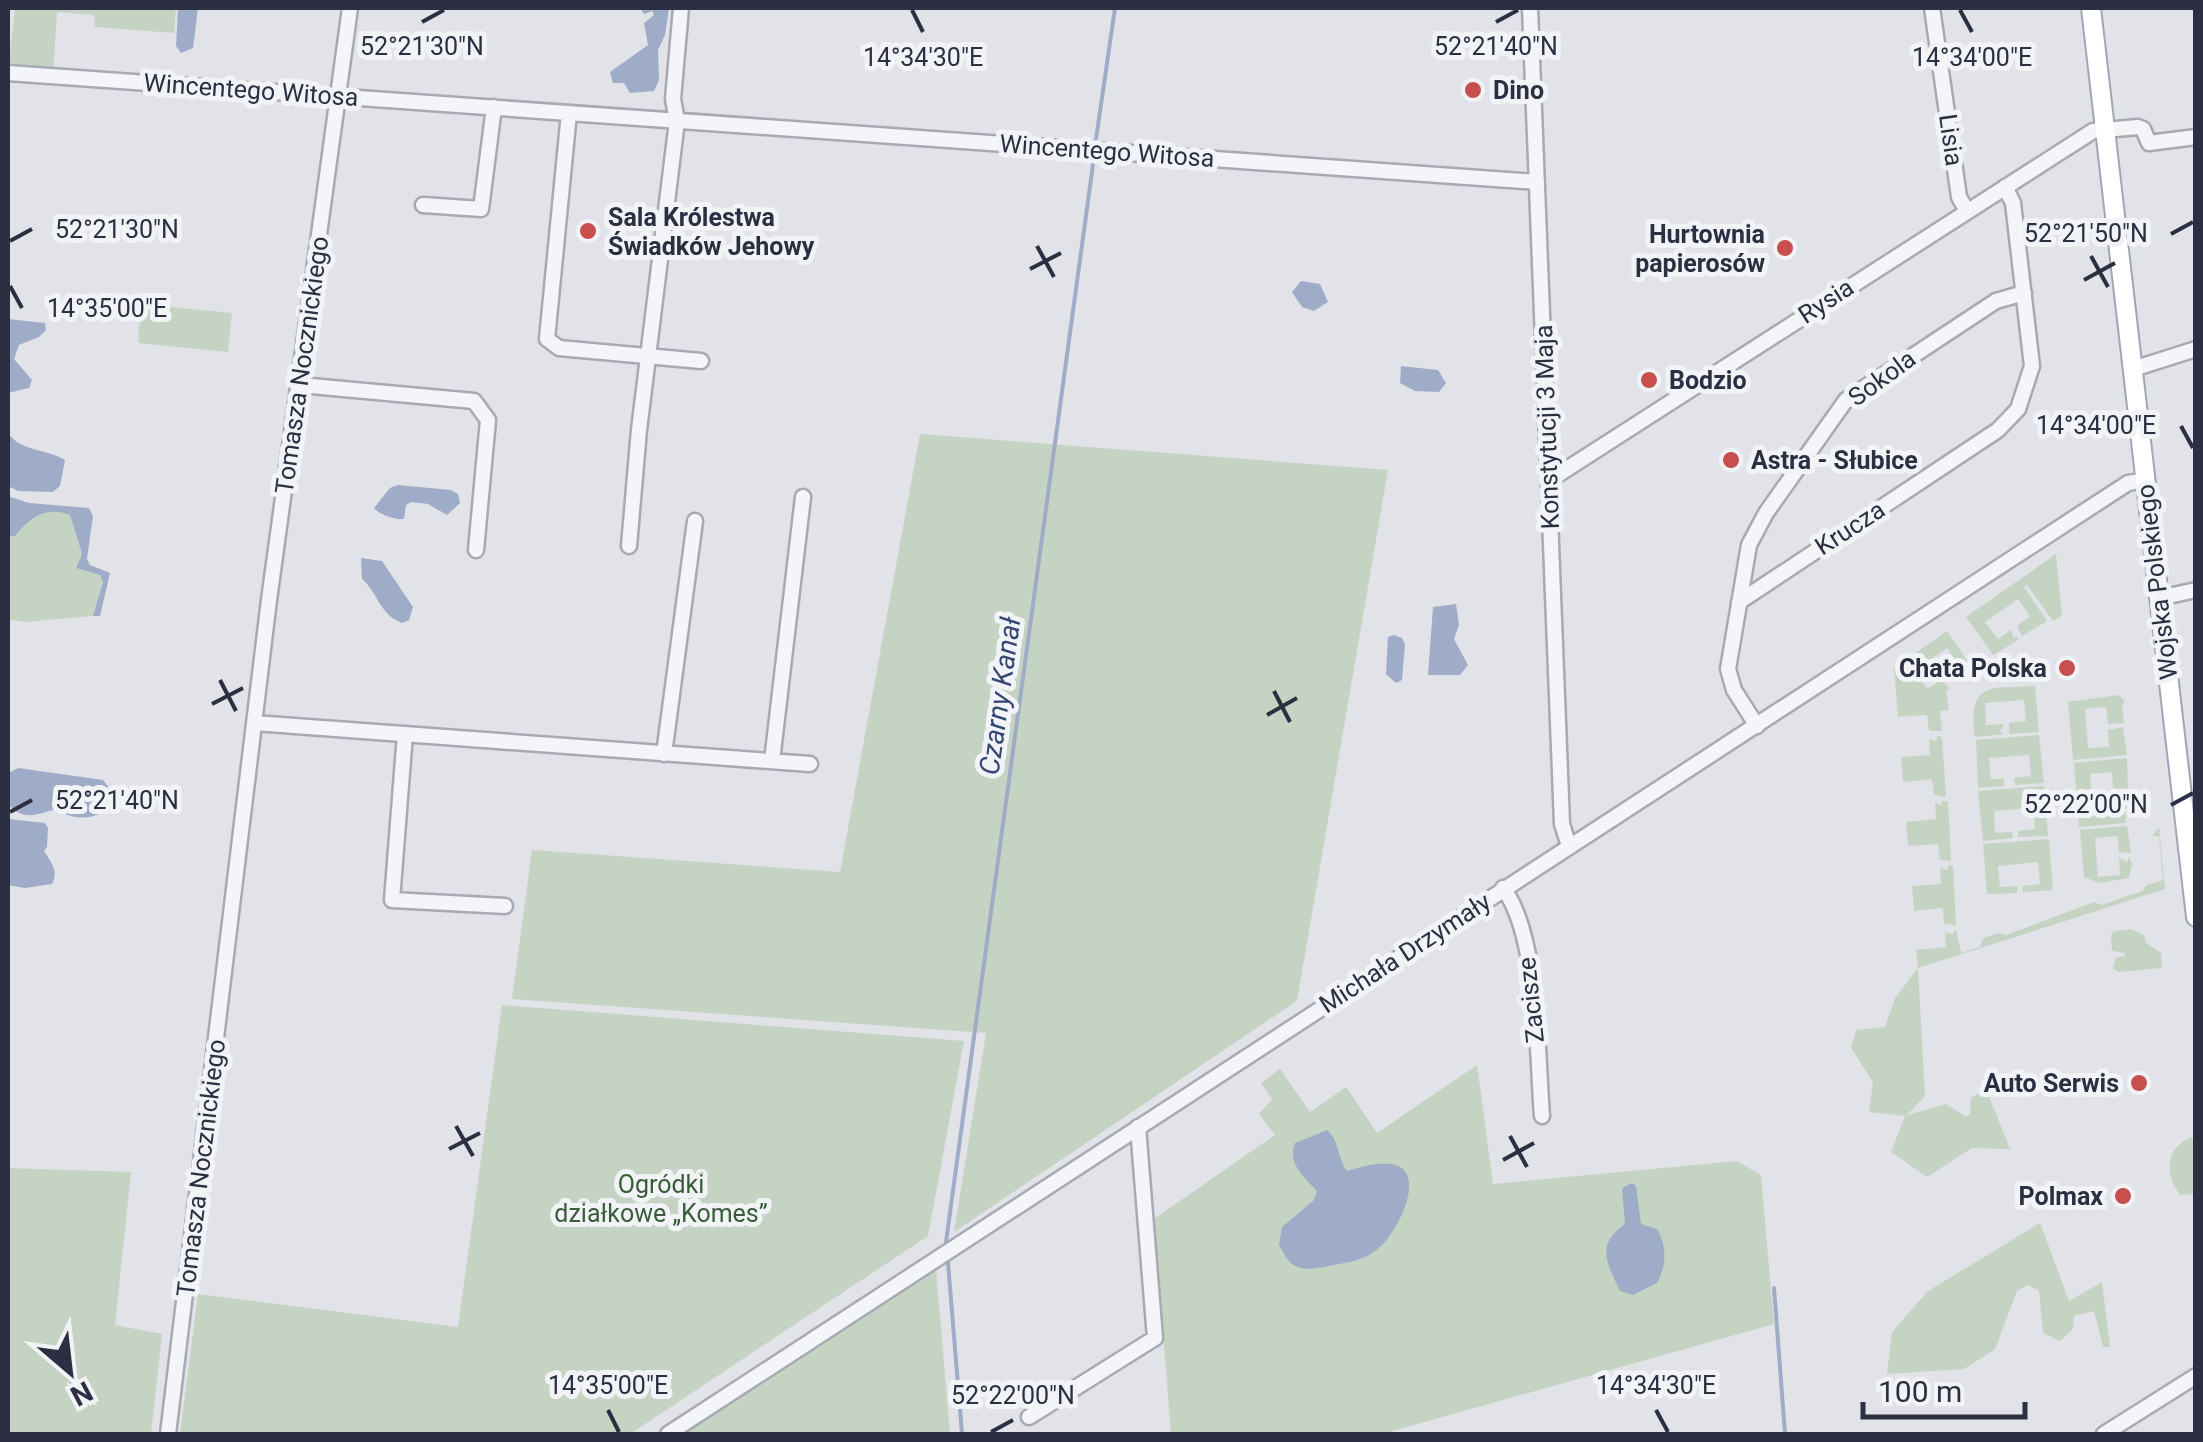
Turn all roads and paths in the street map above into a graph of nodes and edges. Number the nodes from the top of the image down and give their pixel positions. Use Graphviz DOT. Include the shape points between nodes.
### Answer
graph roads {
  1 [pos="350,8"];
  2 [pos="681,8"];
  3 [pos="1530,8"];
  4 [pos="1932,8"];
  5 [pos="2091,8"];
  6 [pos="8,73"];
  7 [pos="338,96"];
  8 [pos="494,107"];
  9 [pos="569,113"];
  10 [pos="677,121"];
  11 [pos="2106,129"];
  12 [pos="2196,137"];
  13 [pos="1537,182"];
  14 [pos="2005,187"];
  15 [pos="423,205"];
  16 [pos="1967,211"];
  17 [pos="2024,293"];
  18 [pos="2196,348"];
  19 [pos="648,356"];
  20 [pos="701,361"];
  21 [pos="2133,369"];
  22 [pos="300,385"];
  23 [pos="1548,476"];
  24 [pos="2146,480"];
  25 [pos="804,497"];
  26 [pos="695,521"];
  27 [pos="630,546"];
  28 [pos="476,550"];
  29 [pos="2196,590"];
  30 [pos="2159,598"];
  31 [pos="1738,602"];
  32 [pos="254,723"];
  33 [pos="1757,726"];
  34 [pos="405,734"];
  35 [pos="664,754"];
  36 [pos="772,762"];
  37 [pos="810,764"];
  38 [pos="1569,846"];
  39 [pos="1503,888"];
  40 [pos="505,906"];
  41 [pos="2196,918"];
  42 [pos="1542,1116"];
  43 [pos="1138,1127"];
  44 [pos="2196,1376"];
  45 [pos="1029,1417"];
  46 [pos="168,1434"];
  47 [pos="668,1434"];
  48 [pos="2104,1434"];
  1 -- 7 [label="street, Tomasza Nocznickiego"];
  2 -- 10 [label="street"];
  3 -- 13 [label="street, Konstytucji 3 Maja"];
  4 -- 16 [label="street, Lisia" via="1959,197"];
  5 -- 11 [label="main road, Wojska Polskiego"];
  6 -- 7 [label="street, Wincentego Witosa"];
  7 -- 8 [label="street, Wincentego Witosa"];
  7 -- 22 [label="street, Tomasza Nocznickiego"];
  8 -- 9 [label="street, Wincentego Witosa"];
  8 -- 15 [label="street" via="481,209"];
  9 -- 10 [label="street, Wincentego Witosa"];
  9 -- 19 [label="street" via="547,339 560,348"];
  10 -- 13 [label="street, Wincentego Witosa"];
  10 -- 19 [label="street"];
  11 -- 12 [label="street" via="2138,127 2149,143"];
  11 -- 14 [label="street, Rysia" via="2080,138"];
  11 -- 21 [label="main road, Wojska Polskiego"];
  13 -- 23 [label="street, Konstytucji 3 Maja"];
  14 -- 16 [label="street, Rysia"];
  14 -- 17 [label="street, Krucza" via="2013,203"];
  16 -- 23 [label="street, Rysia"];
  17 -- 31 [label="street, Sokola" via="1996,301 1846,400 1766,513 1750,545"];
  17 -- 31 [label="street, Krucza" via="2032,366 2018,409 1998,430"];
  18 -- 21 [label="street"];
  19 -- 20 [label="street"];
  19 -- 27 [label="street"];
  21 -- 24 [label="main road, Wojska Polskiego"];
  22 -- 28 [label="street" via="474,402 488,420"];
  22 -- 32 [label="street, Tomasza Nocznickiego"];
  23 -- 38 [label="street, Konstytucji 3 Maja" via="1562,824"];
  24 -- 30 [label="main road, Wojska Polskiego"];
  24 -- 33 [label="street, Michała Drzymały" via="2112,493"];
  25 -- 36 [label="street"];
  26 -- 35 [label="street"];
  29 -- 30 [label="street"];
  30 -- 41 [label="main road, Wojska Polskiego"];
  31 -- 33 [label="street, Sokola" via="1728,669"];
  32 -- 34 [label="street"];
  32 -- 46 [label="street, Tomasza Nocznickiego"];
  33 -- 38 [label="street, Michała Drzymały"];
  34 -- 35 [label="street"];
  34 -- 40 [label="street" via="392,900"];
  35 -- 36 [label="street"];
  36 -- 37 [label="street"];
  38 -- 39 [label="street, Michała Drzymały"];
  39 -- 42 [label="street, Zacisze" via="1529,958"];
  39 -- 43 [label="street, Michała Drzymały"];
  43 -- 45 [label="street" via="1155,1338"];
  43 -- 47 [label="street, Michała Drzymały"];
  44 -- 48 [label="street"];
}
